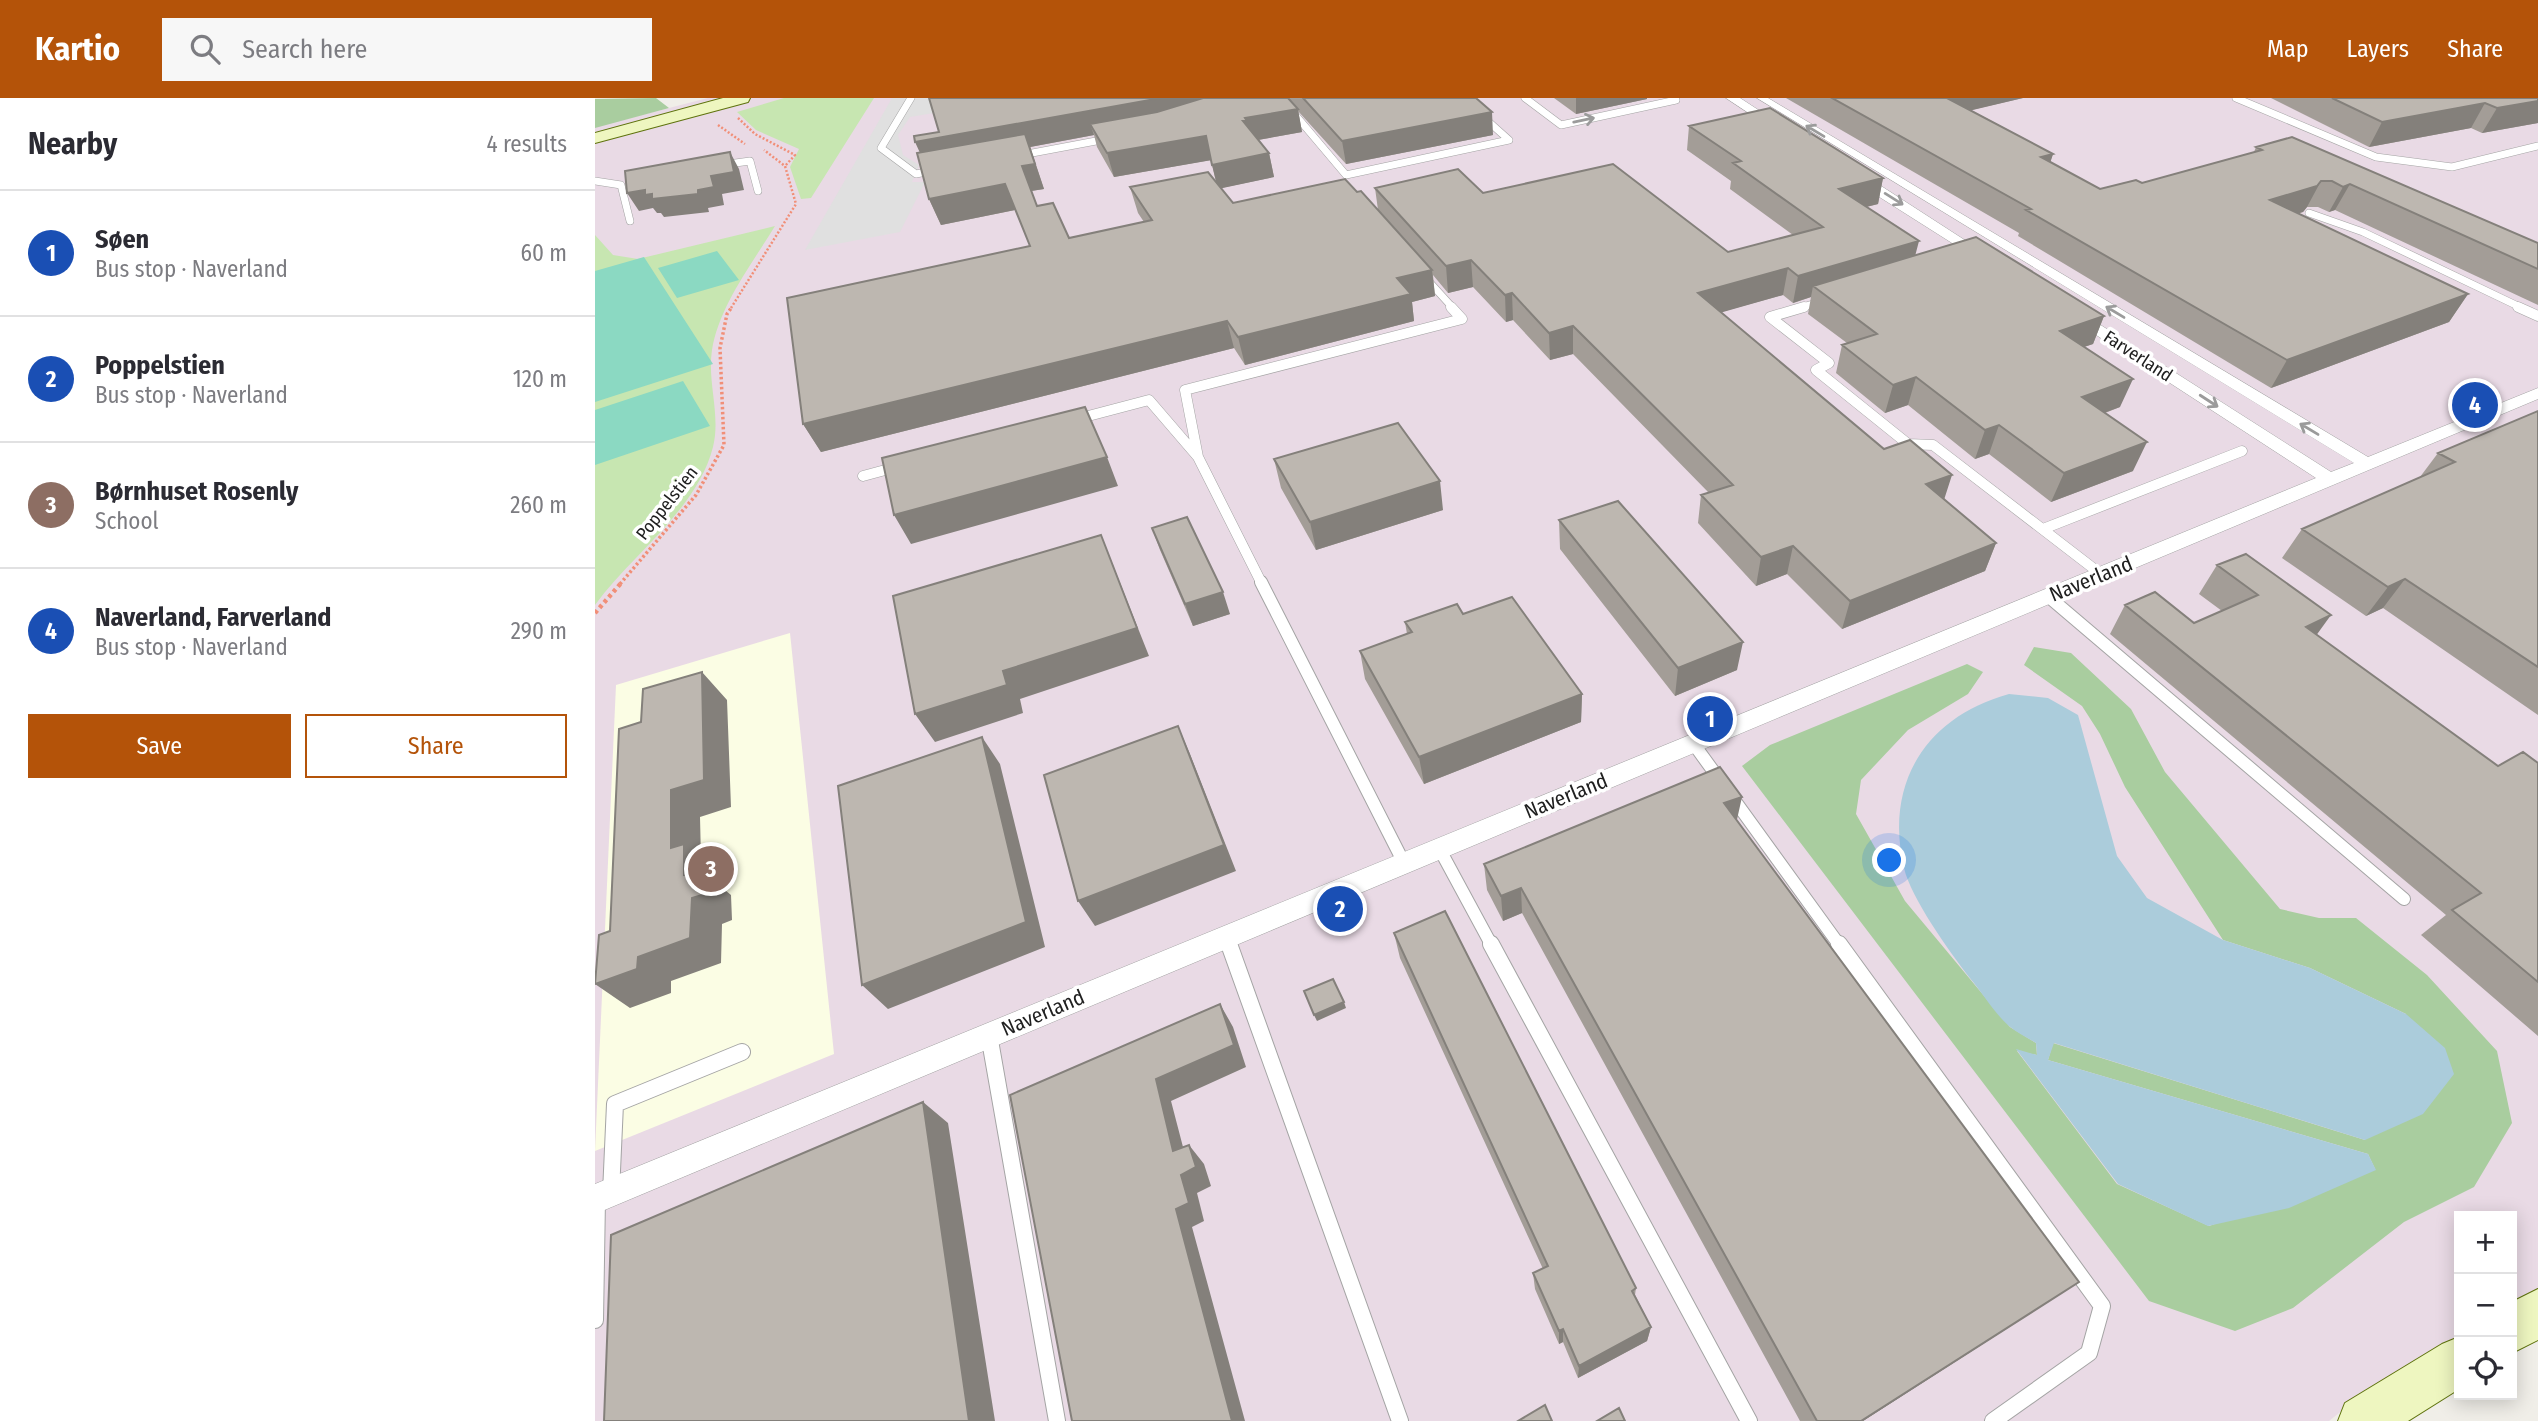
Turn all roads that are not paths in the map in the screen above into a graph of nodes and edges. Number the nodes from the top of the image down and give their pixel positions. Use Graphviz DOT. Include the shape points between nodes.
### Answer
graph roads {
  1 [pos="742,98"];
  2 [pos="911,98"];
  3 [pos="1282,98"];
  4 [pos="1462,98"];
  5 [pos="1525,98"];
  6 [pos="1673,98"];
  7 [pos="2236,98"];
  8 [pos="1763,99"];
  9 [pos="1738,102"];
  10 [pos="1121,136"];
  11 [pos="595,138"];
  12 [pos="1797,139"];
  13 [pos="2538,146"];
  14 [pos="1842,147"];
  15 [pos="1819,152"];
  16 [pos="1012,156"];
  17 [pos="1841,166"];
  18 [pos="710,167"];
  19 [pos="944,169"];
  20 [pos="595,181"];
  21 [pos="633,182"];
  22 [pos="621,185"];
  23 [pos="758,191"];
  24 [pos="2309,213"];
  25 [pos="629,221"];
  26 [pos="1980,230"];
  27 [pos="1955,238"];
  28 [pos="1417,267"];
  29 [pos="2003,269"];
  30 [pos="1836,297"];
  31 [pos="2062,307"];
  32 [pos="2538,316"];
  33 [pos="2538,393"];
  34 [pos="1058,424"];
  35 [pos="2242,451"];
  36 [pos="1198,457"];
  37 [pos="915,462"];
  38 [pos="2368,464"];
  39 [pos="863,475"];
  40 [pos="2331,480"];
  41 [pos="2043,529"];
  42 [pos="2102,575"];
  43 [pos="2049,597"];
  44 [pos="1693,743"];
  45 [pos="1439,848"];
  46 [pos="1404,863"];
  47 [pos="2404,899"];
  48 [pos="1226,937"];
  49 [pos="989,1035"];
  50 [pos="741,1052"];
  51 [pos="601,1197"];
  52 [pos="2538,1313"];
  53 [pos="595,1320"];
  54 [pos="2517,1326"];
  55 [pos="2454,1364"];
  56 [pos="1057,1421"];
  57 [pos="1400,1421"];
  58 [pos="1749,1421"];
  59 [pos="1993,1421"];
  60 [pos="2363,1421"];
  1 -- 11 [label="street"];
  2 -- 19 [label="lane" via="881,148 916,174"];
  3 -- 4 [label="lane" via="1346,175 1509,140"];
  5 -- 6 [label="lane, one-way" via="1561,125 1676,100"];
  7 -- 13 [label="lane" via="2376,158 2452,167"];
  8 -- 9 [label="street"];
  14 -- 8 [label="street, Farverland, one-way"];
  9 -- 12 [label="street"];
  10 -- 16 [label="lane"];
  14 -- 15 [label="street"];
  14 -- 26 [label="street, Farverland"];
  17 -- 27 [label="street, one-way"];
  18 -- 23 [label="lane" via="750,162"];
  20 -- 22 [label="lane"];
  21 -- 22 [label="lane"];
  22 -- 25 [label="lane"];
  24 -- 32 [label="lane" via="2363,232"];
  26 -- 27 [label="street"];
  38 -- 26 [label="street, Farverland, one-way"];
  27 -- 29 [label="street" via="1973,256"];
  28 -- 36 [label="lane" via="1462,319 1185,390"];
  30 -- 41 [label="lane" via="1770,317 1829,363 1816,370 1836,389 1908,444 1933,445"];
  31 -- 40 [label="street, Farverland, one-way"];
  33 -- 38 [label="street, Naverland"];
  34 -- 36 [label="lane" via="1149,400"];
  35 -- 41 [label="lane"];
  36 -- 46 [label="lane"];
  37 -- 39 [label="lane"];
  38 -- 40 [label="street, Naverland"];
  40 -- 42 [label="street, Naverland"];
  41 -- 42 [label="lane"];
  42 -- 43 [label="street, Naverland"];
  43 -- 44 [label="street, Naverland"];
  43 -- 47 [label="lane"];
  44 -- 45 [label="street, Naverland"];
  44 -- 59 [label="lane" via="2102,1306 2089,1353"];
  45 -- 46 [label="street, Naverland"];
  45 -- 58 [label="lane"];
  46 -- 48 [label="street, Naverland"];
  48 -- 49 [label="street, Naverland"];
  48 -- 57 [label="lane"];
  49 -- 51 [label="street, Naverland"];
  49 -- 56 [label="lane"];
  50 -- 51 [label="lane" via="615,1104"];
  51 -- 53 [label="lane"];
  52 -- 54 [label="street"];
  55 -- 60 [label="street"];
}
